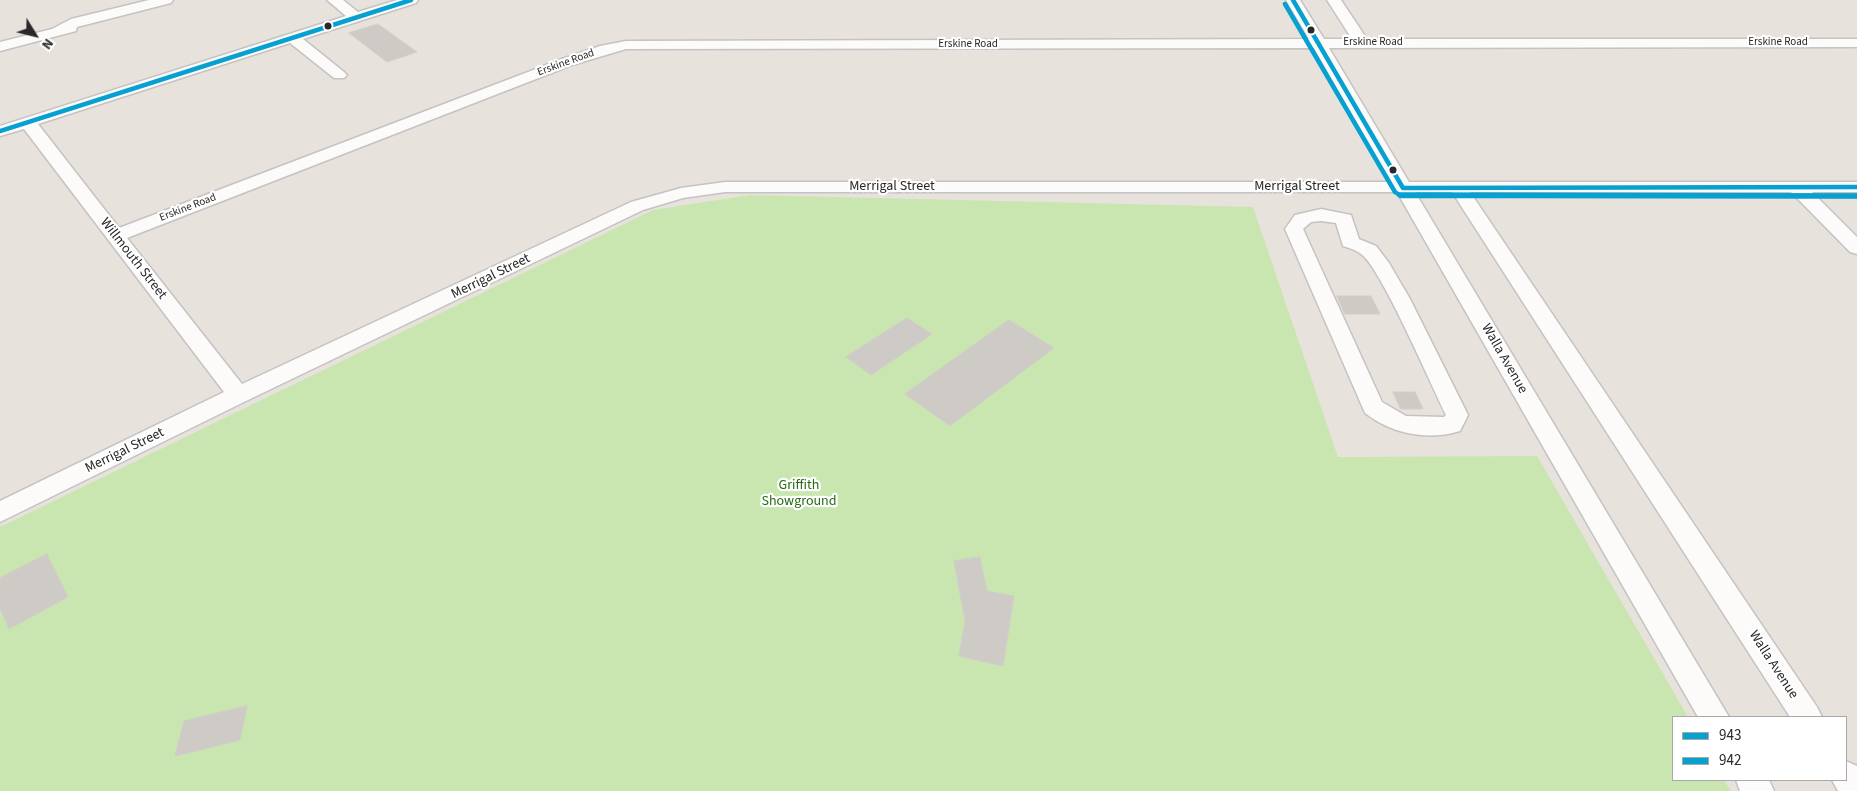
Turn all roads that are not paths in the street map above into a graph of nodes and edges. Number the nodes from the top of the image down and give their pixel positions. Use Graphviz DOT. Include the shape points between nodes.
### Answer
graph roads {
  1 [pos="166,0"];
  2 [pos="334,0"];
  3 [pos="411,0"];
  4 [pos="1293,0"];
  5 [pos="1334,0"];
  6 [pos="358,18"];
  7 [pos="292,38"];
  8 [pos="1318,43"];
  9 [pos="1362,43"];
  10 [pos="1857,43"];
  11 [pos="0,47"];
  12 [pos="339,75"];
  13 [pos="28,122"];
  14 [pos="0,131"];
  15 [pos="1404,188"];
  16 [pos="1458,188"];
  17 [pos="1797,188"];
  18 [pos="1857,188"];
  19 [pos="114,236"];
  20 [pos="1857,248"];
  21 [pos="1379,264"];
  22 [pos="238,395"];
  23 [pos="0,512"];
  24 [pos="1713,716"];
  25 [pos="1806,716"];
  26 [pos="1847,778"];
  27 [pos="1856,791"];
  1 -- 11 [label="street"];
  2 -- 6 [label="street"];
  3 -- 6 [label="street"];
  4 -- 8 [label="street, Walla Avenue"];
  5 -- 9 [label="street"];
  6 -- 7 [label="street"];
  7 -- 12 [label="street"];
  7 -- 13 [label="street"];
  8 -- 9 [label="street, Erskine Road"];
  8 -- 15 [label="street, Walla Avenue"];
  8 -- 19 [label="street, Erskine Road" via="626,45 559,65"];
  9 -- 10 [label="street, Erskine Road"];
  13 -- 14 [label="street"];
  13 -- 19 [label="street, Willmouth Street"];
  15 -- 16 [label="street, Merrigal Street"];
  15 -- 22 [label="street, Merrigal Street" via="725,187 681,193 637,206"];
  15 -- 24 [label="street, Walla Avenue"];
  16 -- 17 [label="street, Merrigal Street"];
  16 -- 25 [label="street, Walla Avenue"];
  17 -- 18 [label="street, Merrigal Street"];
  17 -- 20 [label="street"];
  19 -- 22 [label="street, Willmouth Street"];
  21 -- 21 [label="street" via="1370,250 1350,242 1344,219 1308,216 1296,223 1294,229 1373,407 1398,424 1415,427 1452,425 1457,415 1400,299"];
  22 -- 23 [label="street, Merrigal Street"];
  26 -- 27 [label="street"];
}
